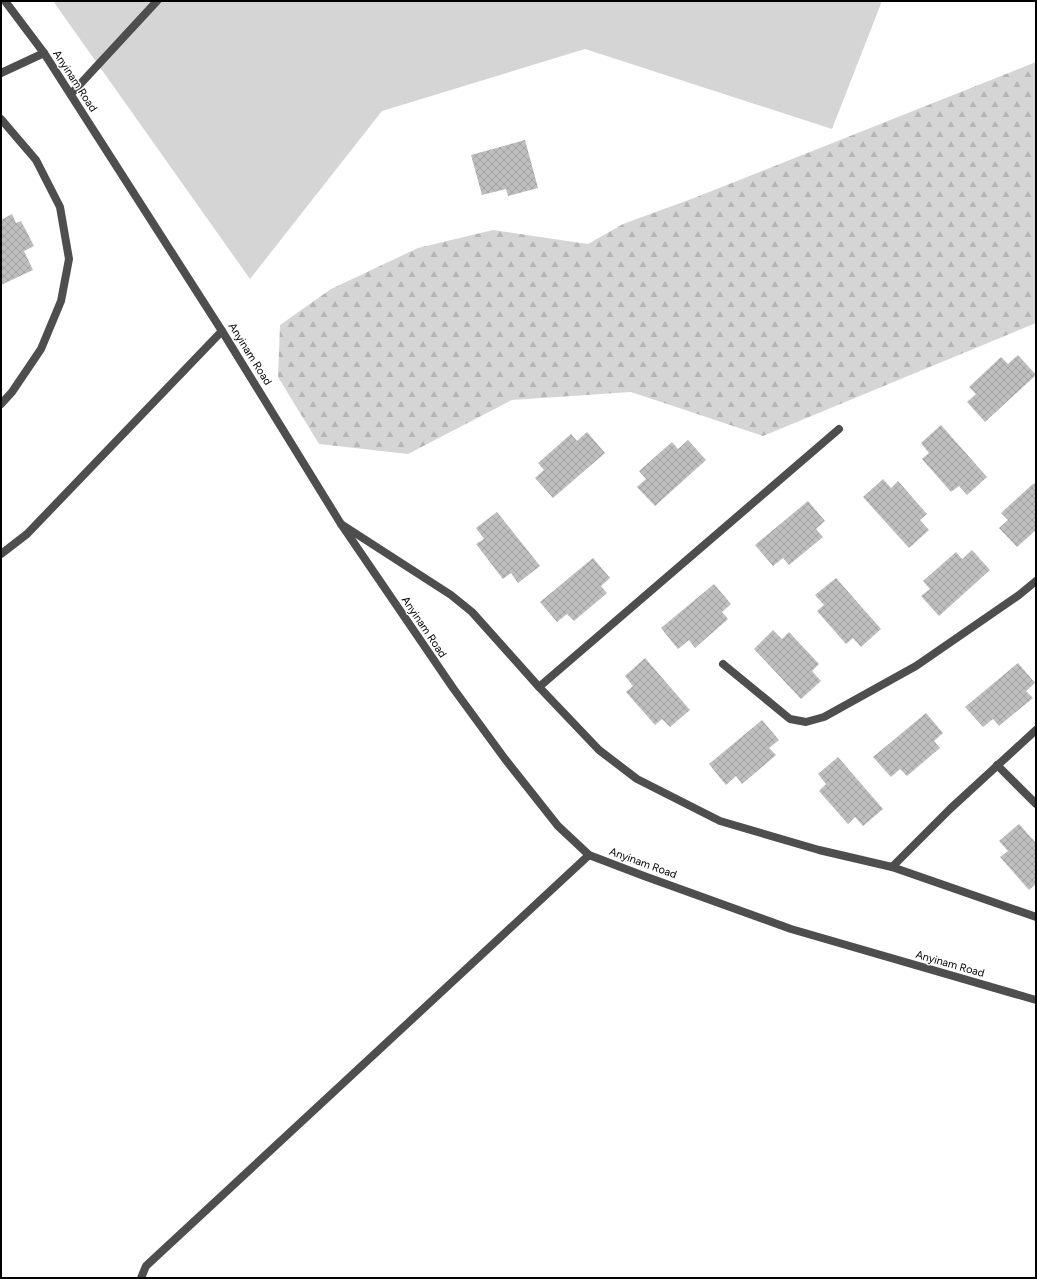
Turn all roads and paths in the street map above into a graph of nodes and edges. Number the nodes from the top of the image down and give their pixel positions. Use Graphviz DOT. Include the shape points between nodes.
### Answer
graph roads {
  1 [pos="6,1"];
  2 [pos="157,1"];
  3 [pos="44,53"];
  4 [pos="1,73"];
  5 [pos="71,94"];
  6 [pos="1,119"];
  7 [pos="222,331"];
  8 [pos="1,404"];
  9 [pos="839,429"];
  10 [pos="341,524"];
  11 [pos="1,554"];
  12 [pos="1036,582"];
  13 [pos="723,664"];
  14 [pos="539,687"];
  15 [pos="1036,730"];
  16 [pos="997,765"];
  17 [pos="1036,804"];
  18 [pos="589,855"];
  19 [pos="892,867"];
  20 [pos="1036,917"];
  21 [pos="1036,1000"];
  22 [pos="141,1278"];
  1 -- 3 [label="street, Anyinam Road"];
  2 -- 5 [label="street"];
  3 -- 4 [label="street"];
  3 -- 5 [label="street, Anyinam Road"];
  5 -- 7 [label="street, Anyinam Road"];
  6 -- 8 [label="street" via="36,160 60,207 69,259 61,301 41,349"];
  7 -- 10 [label="street, Anyinam Road"];
  7 -- 11 [label="street" via="27,534"];
  9 -- 14 [label="street"];
  10 -- 14 [label="street" via="451,595 472,612"];
  10 -- 18 [label="street, Anyinam Road" via="472,714 558,826"];
  12 -- 13 [label="street" via="916,666 824,717 806,722 790,719"];
  14 -- 19 [label="street" via="599,750 637,779 699,811 720,821 819,850"];
  15 -- 16 [label="street"];
  16 -- 17 [label="street"];
  16 -- 19 [label="street"];
  18 -- 21 [label="street, Anyinam Road" via="791,929"];
  18 -- 22 [label="street" via="146,1266"];
  19 -- 20 [label="street"];
}
